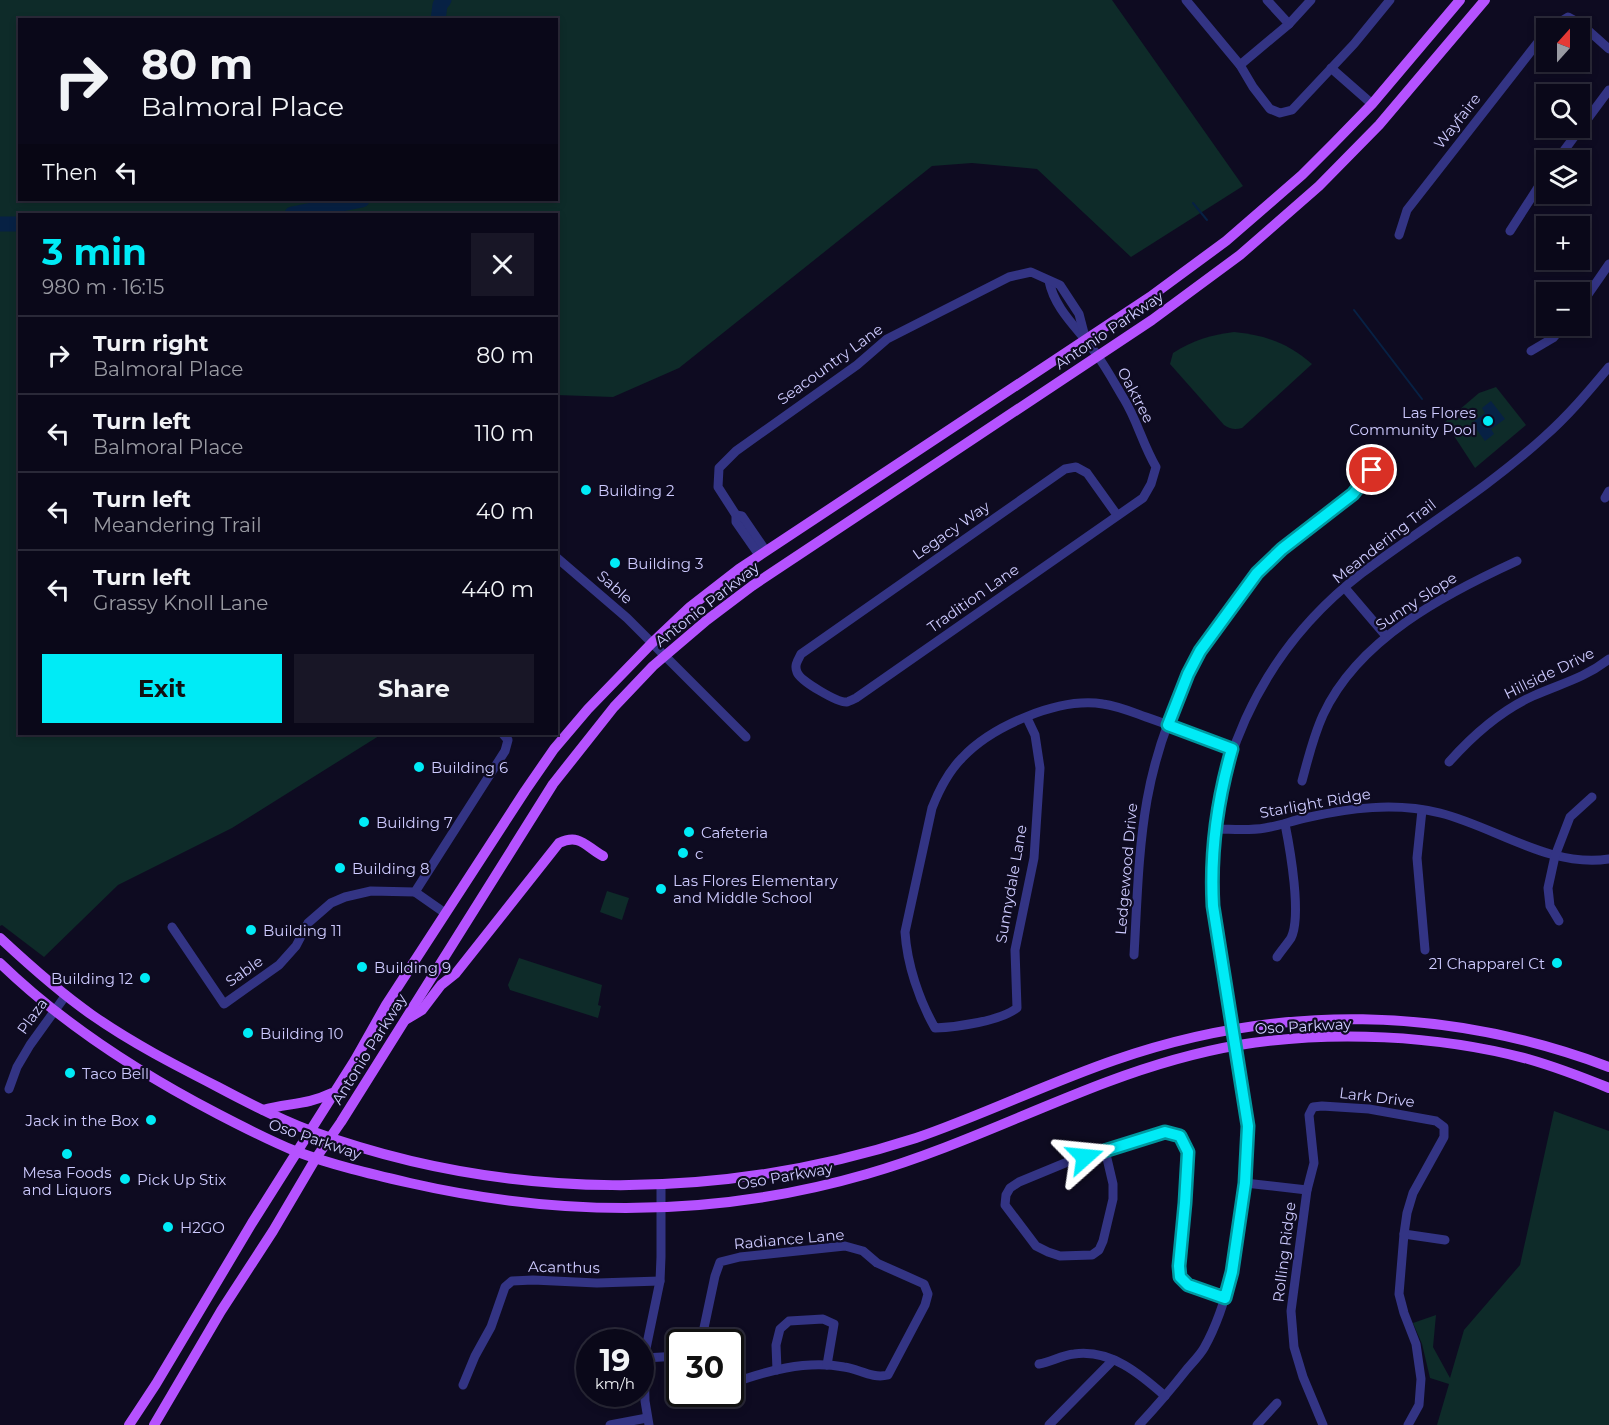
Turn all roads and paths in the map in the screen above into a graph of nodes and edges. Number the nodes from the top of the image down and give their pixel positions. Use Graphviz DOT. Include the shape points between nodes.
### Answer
graph roads {
  1 [pos="1186,0"];
  2 [pos="1266,0"];
  3 [pos="1311,0"];
  4 [pos="1390,0"];
  5 [pos="1460,0"];
  6 [pos="1485,0"];
  7 [pos="1289,24"];
  8 [pos="1590,32"];
  9 [pos="1536,45"];
  10 [pos="1609,49"];
  11 [pos="1240,65"];
  12 [pos="1331,68"];
  13 [pos="1609,90"];
  14 [pos="1372,104"];
  15 [pos="1564,150"];
  16 [pos="1536,191"];
  17 [pos="1510,231"];
  18 [pos="1399,235"];
  19 [pos="1609,264"];
  20 [pos="1590,292"];
  21 [pos="1555,336"];
  22 [pos="1085,339"];
  23 [pos="1531,351"];
  24 [pos="1098,356"];
  25 [pos="1609,367"];
  26 [pos="1156,467"];
  27 [pos="1372,470"];
  28 [pos="1117,515"];
  29 [pos="763,553"];
  30 [pos="558,559"];
  31 [pos="1517,561"];
  32 [pos="1345,588"];
  33 [pos="1386,636"];
  34 [pos="652,643"];
  35 [pos="665,655"];
  36 [pos="1609,659"];
  37 [pos="796,664"];
  38 [pos="1027,718"];
  39 [pos="1168,725"];
  40 [pos="504,735"];
  41 [pos="746,738"];
  42 [pos="1232,749"];
  43 [pos="1449,762"];
  44 [pos="1302,781"];
  45 [pos="1592,797"];
  46 [pos="1422,810"];
  47 [pos="1285,824"];
  48 [pos="1215,829"];
  49 [pos="603,856"];
  50 [pos="1555,856"];
  51 [pos="1609,859"];
  52 [pos="414,892"];
  53 [pos="445,913"];
  54 [pos="1559,921"];
  55 [pos="172,927"];
  56 [pos="0,938"];
  57 [pos="1425,950"];
  58 [pos="1134,955"];
  59 [pos="1277,957"];
  60 [pos="0,963"];
  61 [pos="66,995"];
  62 [pos="54,1012"];
  63 [pos="404,1021"];
  64 [pos="1233,1029"];
  65 [pos="1236,1046"];
  66 [pos="1609,1067"];
  67 [pos="1609,1088"];
  68 [pos="9,1089"];
  69 [pos="332,1093"];
  70 [pos="262,1110"];
  71 [pos="1309,1115"];
  72 [pos="310,1130"];
  73 [pos="331,1137"];
  74 [pos="1105,1150"];
  75 [pos="296,1151"];
  76 [pos="316,1158"];
  77 [pos="1245,1183"];
  78 [pos="661,1186"];
  79 [pos="1307,1190"];
  80 [pos="662,1208"];
  81 [pos="1404,1234"];
  82 [pos="1445,1239"];
  83 [pos="660,1281"];
  84 [pos="210,1292"];
  85 [pos="1225,1298"];
  86 [pos="221,1311"];
  87 [pos="650,1329"];
  88 [pos="704,1329"];
  89 [pos="1113,1360"];
  90 [pos="1039,1364"];
  91 [pos="827,1365"];
  92 [pos="777,1370"];
  93 [pos="744,1380"];
  94 [pos="463,1385"];
  95 [pos="1165,1396"];
  96 [pos="1277,1403"];
  97 [pos="648,1421"];
  98 [pos="129,1425"];
  99 [pos="154,1425"];
  100 [pos="610,1425"];
  101 [pos="1049,1425"];
  102 [pos="1139,1425"];
  103 [pos="1257,1425"];
  104 [pos="1323,1425"];
  105 [pos="1408,1425"];
  1 -- 11 [label="street"];
  2 -- 7 [label="street"];
  3 -- 7 [label="street"];
  4 -- 12 [label="street"];
  5 -- 14 [label="main road, Antonio Parkway"];
  6 -- 24 [label="main road, Antonio Parkway" via="1379,125 1319,186 1240,255"];
  7 -- 11 [label="street"];
  8 -- 10 [label="street, Wayfaire"];
  9 -- 18 [label="street, Wayfaire" via="1407,210"];
  11 -- 12 [label="street" via="1270,110 1280,113 1292,110"];
  12 -- 14 [label="street"];
  13 -- 15 [label="street"];
  14 -- 22 [label="main road, Antonio Parkway" via="1302,175 1226,241"];
  16 -- 17 [label="street"];
  19 -- 20 [label="street"];
  21 -- 23 [label="street"];
  22 -- 24 [label="street, Oaktree"];
  22 -- 29 [label="main road, Antonio Parkway"];
  22 -- 29 [label="street, Seacountry Lane" via="1079,314 1060,285 1031,272 1009,277 887,339 857,365 736,451 719,468 718,487 736,515 742,516"];
  24 -- 26 [label="street, Oaktree" via="1134,417"];
  24 -- 35 [label="main road, Antonio Parkway" via="752,586"];
  25 -- 32 [label="street, Meandering Trail" via="1544,437"];
  26 -- 28 [label="street, Tradition Lane" via="1143,498"];
  27 -- 39 [label="street, Ledgewood Drive" via="1353,494 1257,573 1200,651"];
  28 -- 37 [label="street, Tradition Lane" via="847,702 838,701 803,680"];
  28 -- 37 [label="street, Legacy Way" via="1088,473 1076,467 1065,469 801,654"];
  29 -- 34 [label="main road, Antonio Parkway" via="690,607"];
  30 -- 34 [label="street, Sable"];
  31 -- 33 [label="street, Sunny Slope" via="1466,586"];
  32 -- 33 [label="street"];
  32 -- 42 [label="street, Meandering Trail" via="1293,640 1277,662"];
  33 -- 44 [label="street, Sunny Slope" via="1342,684 1324,713"];
  34 -- 35 [label="street, Sable"];
  34 -- 53 [label="main road, Antonio Parkway" via="554,749"];
  35 -- 41 [label="street, Sable"];
  35 -- 63 [label="main road, Antonio Parkway" via="614,707 553,784"];
  36 -- 43 [label="street, Hillside Drive" via="1584,676 1508,710 1470,738"];
  38 -- 38 [label="street, Sunnydale Lane" via="1035,735 1040,768 1034,858 1015,950 1017,1008 1008,1015 935,1028 906,949 905,932 932,808 938,791 961,758 991,735"];
  38 -- 39 [label="street" via="1064,705 1094,703 1115,706"];
  39 -- 42 [label="street"];
  39 -- 58 [label="street, Ledgewood Drive" via="1152,775 1143,826"];
  40 -- 52 [label="street" via="508,740 505,751"];
  42 -- 48 [label="street, Meandering Trail"];
  45 -- 50 [label="street" via="1570,817"];
  46 -- 47 [label="street, Starlight Ridge" via="1345,810"];
  46 -- 50 [label="street, Starlight Ridge" via="1481,826"];
  46 -- 57 [label="street" via="1417,858"];
  47 -- 48 [label="street, Starlight Ridge"];
  47 -- 59 [label="street" via="1295,916 1292,936"];
  48 -- 64 [label="street, Meandering Trail" via="1213,906"];
  49 -- 63 [label="main road" via="574,839 559,843 456,973 422,1010"];
  50 -- 51 [label="street, Starlight Ridge" via="1580,861"];
  50 -- 54 [label="street" via="1548,888 1550,906"];
  52 -- 53 [label="street"];
  52 -- 55 [label="street, Sable" via="371,891 332,903 308,923 296,946 279,965 224,1004"];
  53 -- 69 [label="main road, Antonio Parkway"];
  56 -- 61 [label="main road, Oso Parkway"];
  60 -- 62 [label="main road, Oso Parkway"];
  61 -- 62 [label="street, Plaza"];
  61 -- 70 [label="main road, Oso Parkway" via="161,1058"];
  62 -- 68 [label="street, Plaza" via="17,1067"];
  62 -- 75 [label="main road, Oso Parkway" via="109,1051 182,1094"];
  63 -- 73 [label="main road, Antonio Parkway"];
  64 -- 65 [label="street, Meandering Trail"];
  64 -- 66 [label="main road, Oso Parkway" via="1344,1018 1438,1023 1550,1046"];
  64 -- 78 [label="main road, Oso Parkway" via="1111,1061 916,1138 779,1171"];
  65 -- 67 [label="main road, Oso Parkway" via="1344,1037 1452,1044 1528,1059"];
  65 -- 77 [label="street, Meandering Trail" via="1248,1126"];
  65 -- 80 [label="main road, Oso Parkway" via="1109,1082 1012,1122 866,1174 808,1189"];
  69 -- 70 [label="main road" via="292,1106"];
  69 -- 72 [label="main road, Antonio Parkway"];
  70 -- 72 [label="main road, Oso Parkway"];
  71 -- 79 [label="street, Rolling Ridge" via="1314,1163"];
  71 -- 81 [label="street, Lark Drive" via="1313,1107 1322,1106 1369,1109 1436,1121 1444,1127 1444,1137 1413,1193"];
  72 -- 73 [label="main road, Oso Parkway"];
  72 -- 75 [label="main road, Antonio Parkway"];
  73 -- 76 [label="main road, Antonio Parkway"];
  73 -- 78 [label="main road, Oso Parkway" via="418,1162 504,1178 557,1184"];
  74 -- 74 [label="street" via="1113,1199 1099,1250 1092,1255 1060,1256 1036,1246 1005,1205 1010,1188"];
  74 -- 85 [label="street" via="1165,1132 1180,1136 1188,1152 1180,1277 1188,1285"];
  75 -- 76 [label="main road, Oso Parkway"];
  75 -- 84 [label="main road, Antonio Parkway"];
  76 -- 80 [label="main road, Oso Parkway" via="489,1199 574,1207"];
  76 -- 86 [label="main road, Antonio Parkway"];
  77 -- 79 [label="street"];
  77 -- 85 [label="street, Meandering Trail"];
  78 -- 80 [label="street"];
  79 -- 104 [label="street, Rolling Ridge" via="1291,1311 1294,1347"];
  80 -- 83 [label="street"];
  81 -- 82 [label="street"];
  81 -- 105 [label="street" via="1399,1294 1416,1344 1421,1379 1419,1405"];
  83 -- 87 [label="street"];
  83 -- 94 [label="street, Acanthus" via="512,1281 505,1287"];
  84 -- 86 [label="main road" via="212,1305"];
  84 -- 98 [label="main road, Antonio Parkway"];
  85 -- 95 [label="street, Meandering Trail" via="1204,1349"];
  86 -- 99 [label="main road, Antonio Parkway"];
  88 -- 91 [label="street, Radiance Lane" via="720,1262 740,1257 845,1246 863,1251 878,1263 924,1284 928,1294 925,1305 888,1374 878,1377"];
  89 -- 90 [label="street" via="1075,1353"];
  89 -- 95 [label="street" via="1140,1374"];
  89 -- 101 [label="street"];
  91 -- 92 [label="street, Radiance Lane"];
  91 -- 92 [label="street" via="834,1324 823,1319 789,1321 780,1329 776,1345"];
  92 -- 93 [label="street, Radiance Lane"];
  95 -- 102 [label="street, Meandering Trail"];
  96 -- 103 [label="street"];
  97 -- 100 [label="street"];
}
